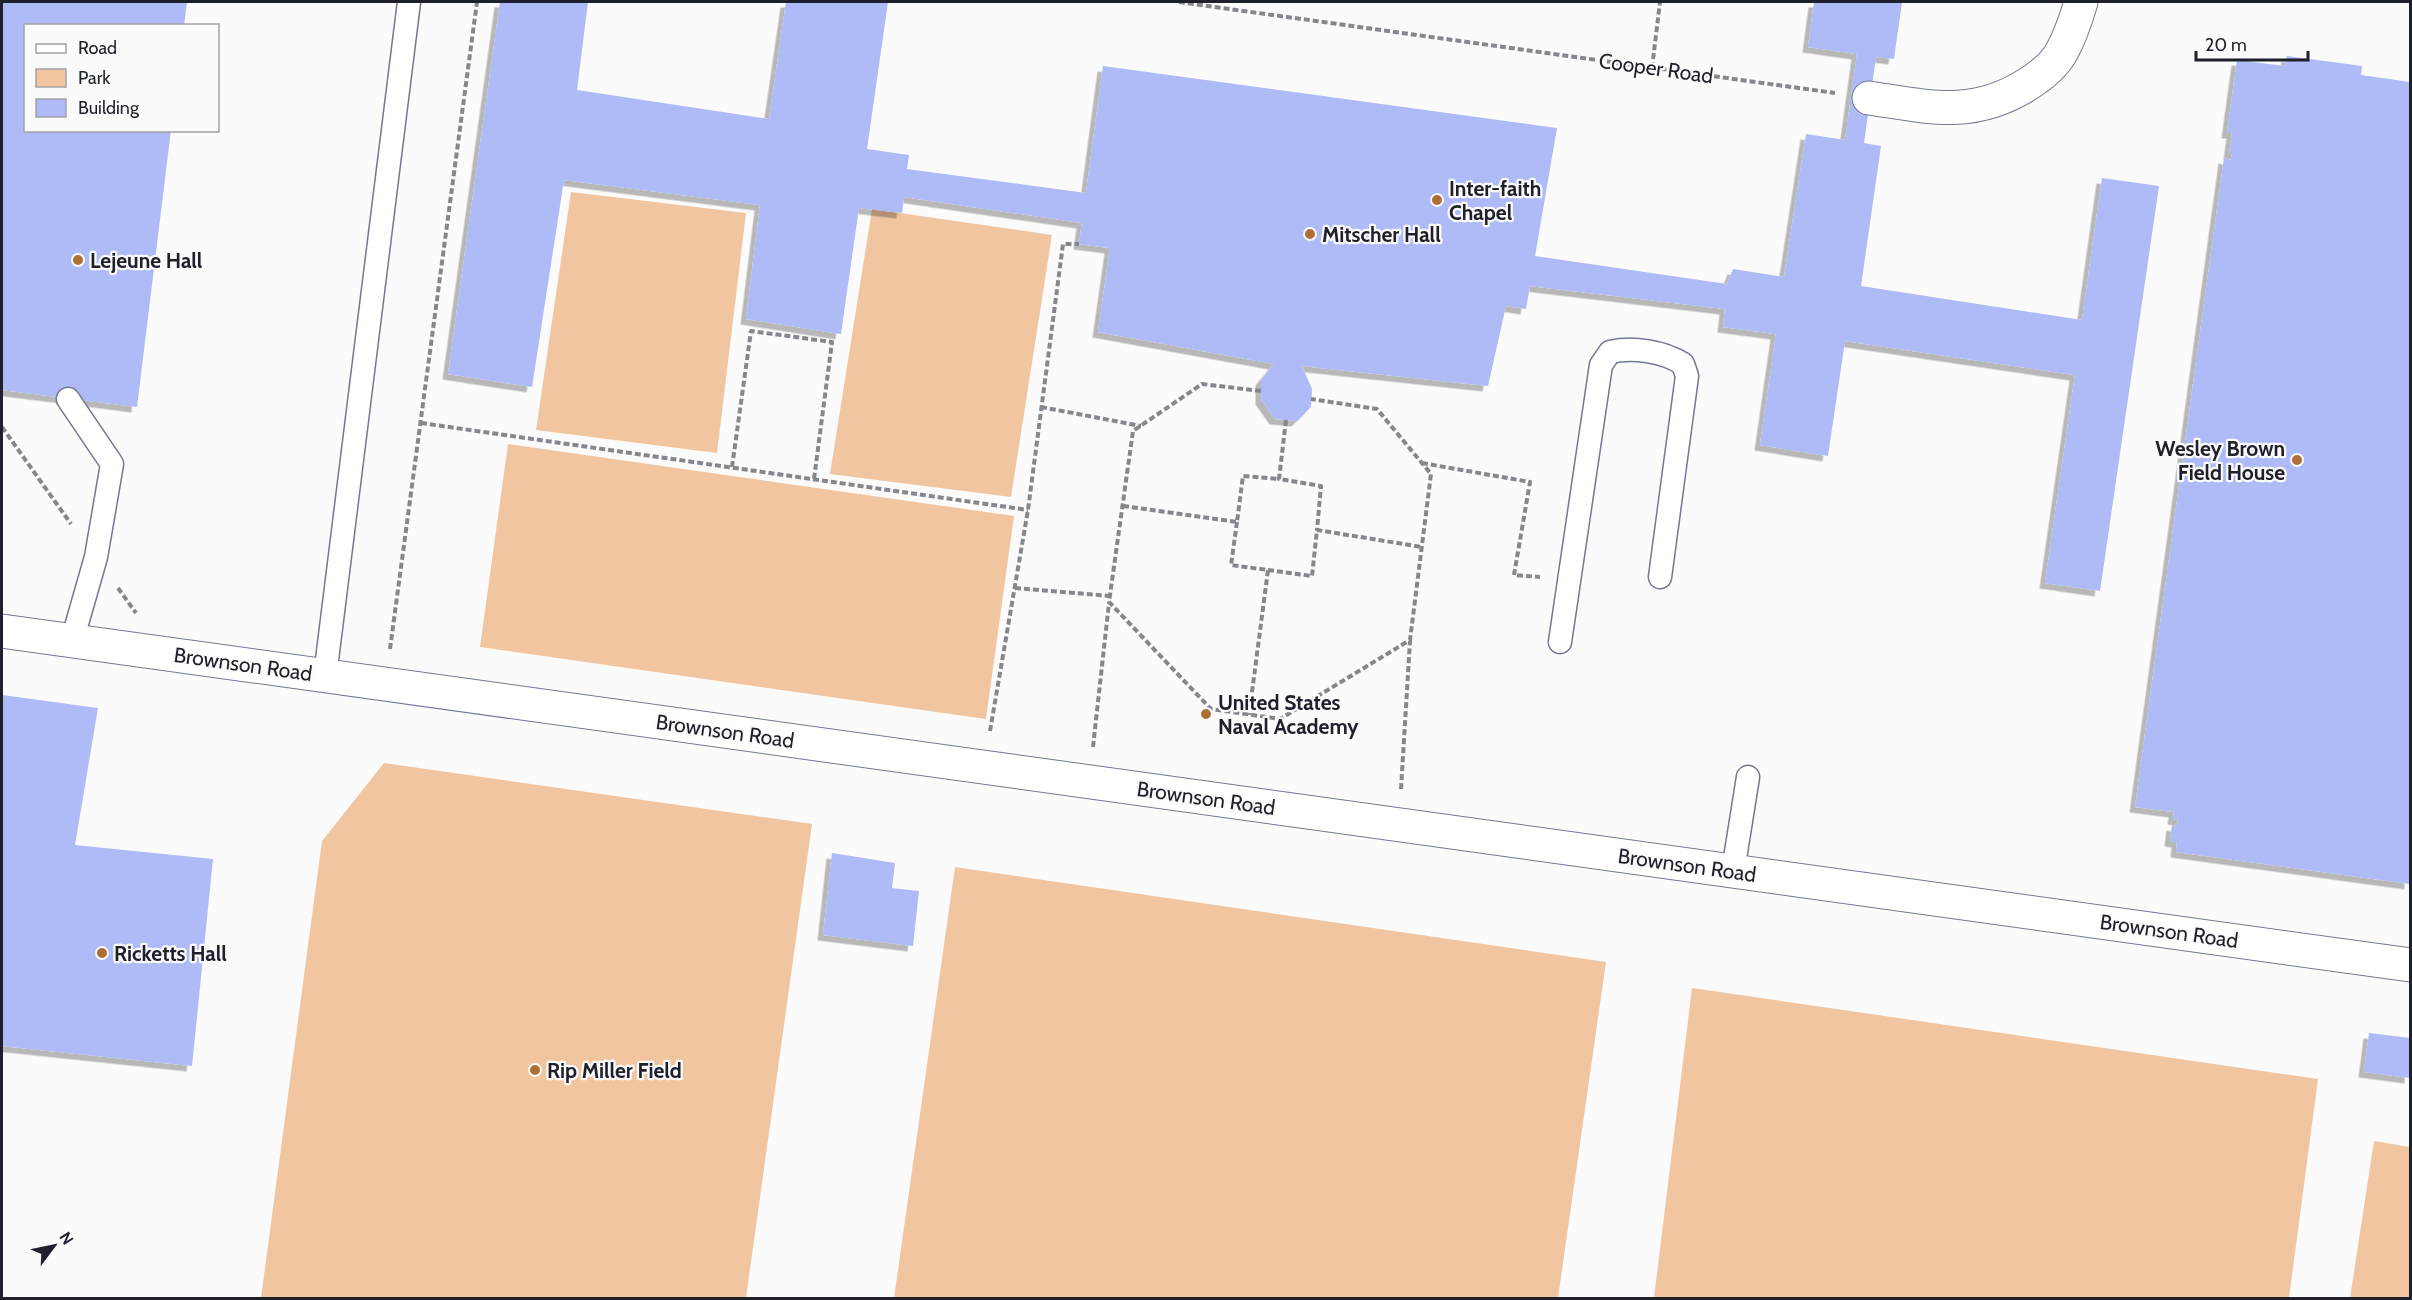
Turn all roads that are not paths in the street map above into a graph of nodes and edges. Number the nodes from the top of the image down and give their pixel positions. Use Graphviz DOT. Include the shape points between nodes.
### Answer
graph roads {
  1 [pos="409,2"];
  2 [pos="2081,2"];
  3 [pos="1869,98"];
  4 [pos="68,399"];
  5 [pos="1660,577"];
  6 [pos="2,631"];
  7 [pos="72,641"];
  8 [pos="1560,642"];
  9 [pos="325,676"];
  10 [pos="1748,777"];
  11 [pos="1733,871"];
  12 [pos="2410,965"];
  1 -- 9 [label="lane"];
  2 -- 3 [label="street" via="2060,55 2007,98 1977,107 1933,108"];
  4 -- 7 [label="lane" via="112,464 96,557"];
  5 -- 8 [label="lane" via="1687,376 1683,364 1670,356 1624,349 1610,352 1601,365"];
  6 -- 7 [label="street, Brownson Road"];
  7 -- 9 [label="street, Brownson Road"];
  9 -- 11 [label="street, Brownson Road"];
  10 -- 11 [label="lane"];
  11 -- 12 [label="street, Brownson Road"];
}
